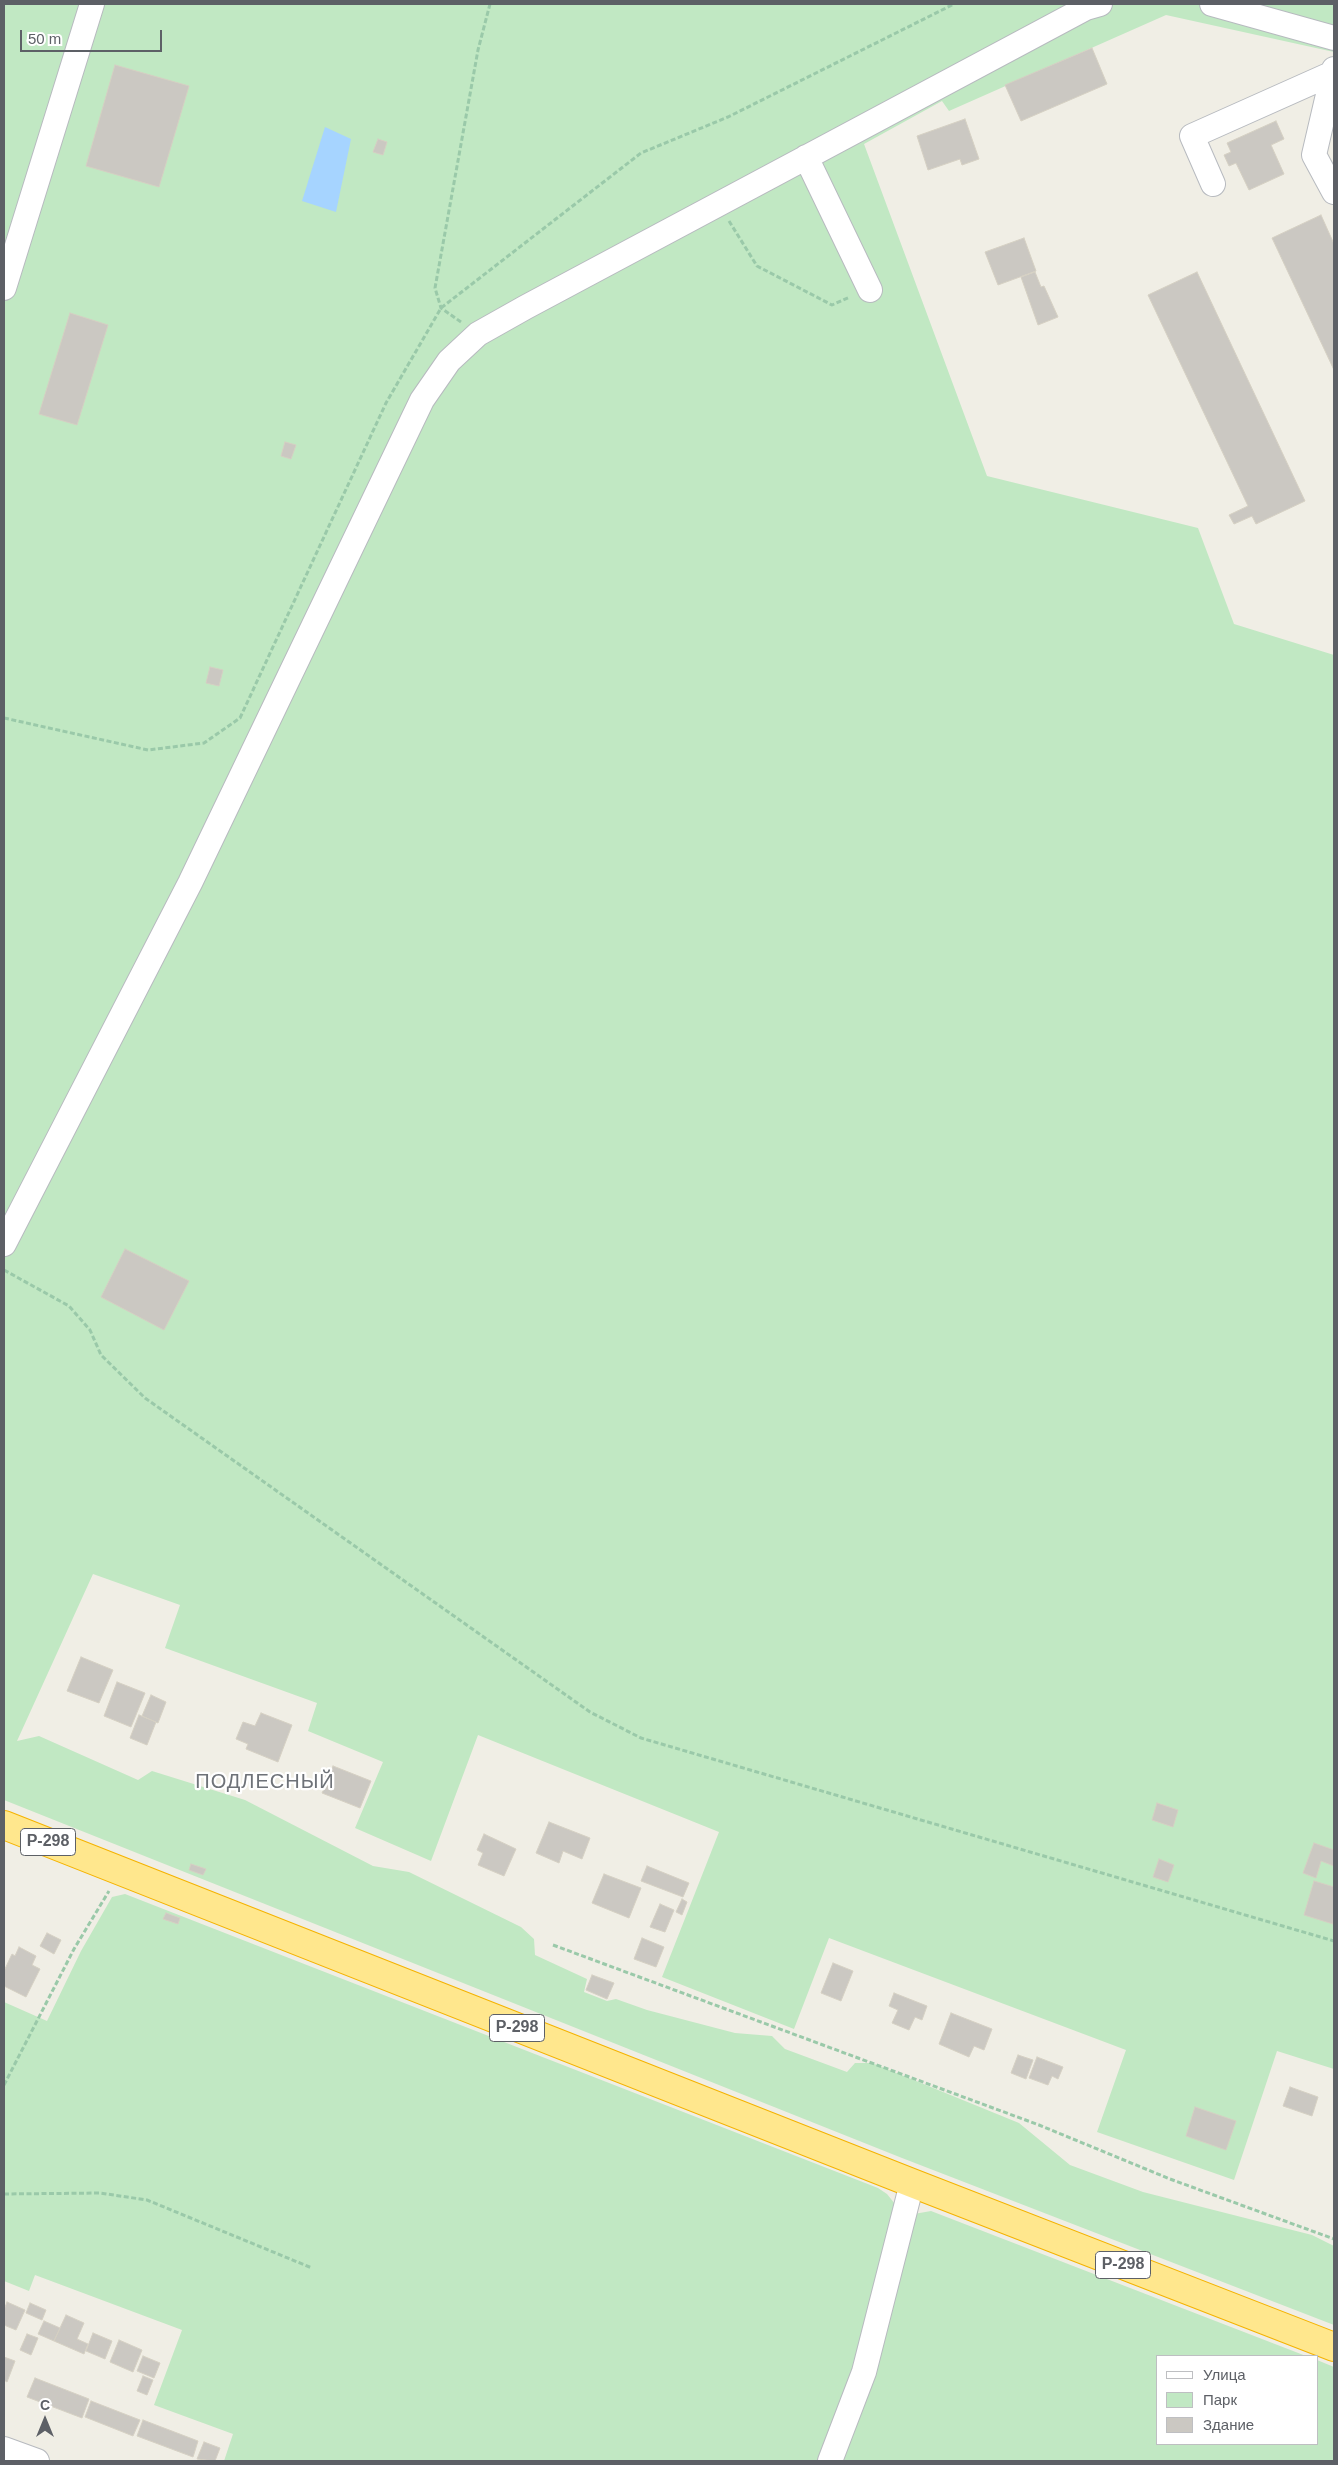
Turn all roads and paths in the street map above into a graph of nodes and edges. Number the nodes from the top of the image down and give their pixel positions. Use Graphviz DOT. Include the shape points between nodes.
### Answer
graph roads {
  1 [pos="92,4"];
  2 [pos="490,4"];
  3 [pos="1100,4"];
  4 [pos="1212,4"];
  5 [pos="1334,38"];
  6 [pos="1334,71"];
  7 [pos="806,157"];
  8 [pos="1213,184"];
  9 [pos="1334,192"];
  10 [pos="718,204"];
  11 [pos="4,288"];
  12 [pos="870,290"];
  13 [pos="478,334"];
  14 [pos="4,1244"];
  15 [pos="4,1270"];
  16 [pos="4,1825"];
  17 [pos="122,1872"];
  18 [pos="1334,1941"];
  19 [pos="553,1946"];
  20 [pos="4,2085"];
  21 [pos="912,2183"];
  22 [pos="4,2194"];
  23 [pos="1334,2239"];
  24 [pos="312,2268"];
  25 [pos="1334,2347"];
  26 [pos="4,2449"];
  27 [pos="37,2461"];
  28 [pos="830,2461"];
  1 -- 11 [label="street"];
  2 -- 13 [label="path" via="478,50 435,288 441,308"];
  3 -- 7 [label="street" via="1086,8"];
  4 -- 5 [label="street"];
  6 -- 8 [label="street" via="1192,136"];
  6 -- 9 [label="street" via="1314,155"];
  7 -- 10 [label="street"];
  7 -- 12 [label="street"];
  10 -- 12 [label="path" via="757,266 832,305"];
  10 -- 13 [label="street"];
  13 -- 14 [label="street" via="449,361 422,400 190,882"];
  15 -- 18 [label="path" via="69,1306 90,1330 101,1355 145,1398 590,1712 624,1730 650,1741"];
  16 -- 17 [label="highway, Р-298"];
  17 -- 20 [label="path" via="74,1949"];
  17 -- 21 [label="highway, Р-298"];
  19 -- 23 [label="path" via="1039,2125 1170,2179"];
  21 -- 25 [label="highway, Р-298"];
  21 -- 28 [label="street" via="864,2372"];
  22 -- 24 [label="path" via="100,2193 147,2200"];
  26 -- 27 [label="street"];
}
